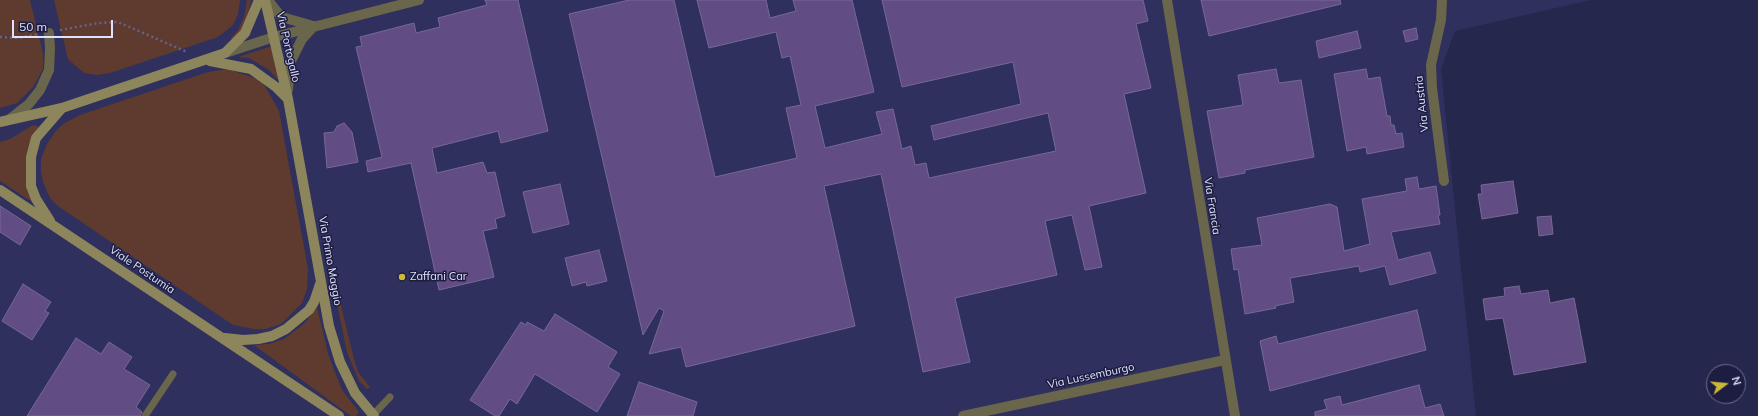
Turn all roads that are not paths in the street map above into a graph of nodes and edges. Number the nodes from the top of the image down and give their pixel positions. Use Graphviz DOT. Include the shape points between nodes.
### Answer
graph roads {
  1 [pos="259,0"];
  2 [pos="267,0"];
  3 [pos="419,0"];
  4 [pos="1167,0"];
  5 [pos="1442,0"];
  6 [pos="314,26"];
  7 [pos="49,33"];
  8 [pos="274,37"];
  9 [pos="225,54"];
  10 [pos="208,60"];
  11 [pos="288,99"];
  12 [pos="62,108"];
  13 [pos="3,123"];
  14 [pos="1444,181"];
  15 [pos="0,190"];
  16 [pos="51,223"];
  17 [pos="321,277"];
  18 [pos="219,337"];
  19 [pos="1225,360"];
  20 [pos="173,374"];
  21 [pos="390,397"];
  22 [pos="374,415"];
  23 [pos="145,416"];
  24 [pos="340,416"];
  25 [pos="963,416"];
  26 [pos="1235,416"];
  1 -- 9 [label="main road" via="245,33"];
  2 -- 6 [label="street" via="278,14 285,18"];
  2 -- 8 [label="main road, Via Portogallo"];
  3 -- 6 [label="street"];
  4 -- 19 [label="street, Via Francia"];
  5 -- 14 [label="street, Via Austria" via="1441,20 1431,65"];
  6 -- 8 [label="street"];
  6 -- 11 [label="street, Via Primo Maggio" via="302,39 290,62"];
  7 -- 13 [label="street" via="49,70 40,90 24,108"];
  8 -- 9 [label="street"];
  8 -- 11 [label="main road, Via Portogallo"];
  9 -- 10 [label="main road"];
  10 -- 11 [label="main road" via="251,69"];
  10 -- 12 [label="main road"];
  11 -- 17 [label="main road, Via Primo Maggio"];
  12 -- 13 [label="main road"];
  12 -- 16 [label="main road, Viale Postumia" via="36,138 30,157 31,186"];
  15 -- 16 [label="main road, Viale Postumia"];
  16 -- 18 [label="main road, Viale Postumia"];
  17 -- 18 [label="main road, Viale Postumia" via="309,310 286,330 258,340 231,340"];
  17 -- 22 [label="main road, Via Primo Maggio" via="329,326 340,362 355,393"];
  18 -- 24 [label="main road, Viale Postumia"];
  19 -- 25 [label="street, Via Lussemburgo"];
  19 -- 26 [label="street, Via Francia"];
  20 -- 23 [label="lane"];
  21 -- 22 [label="lane"];
}
